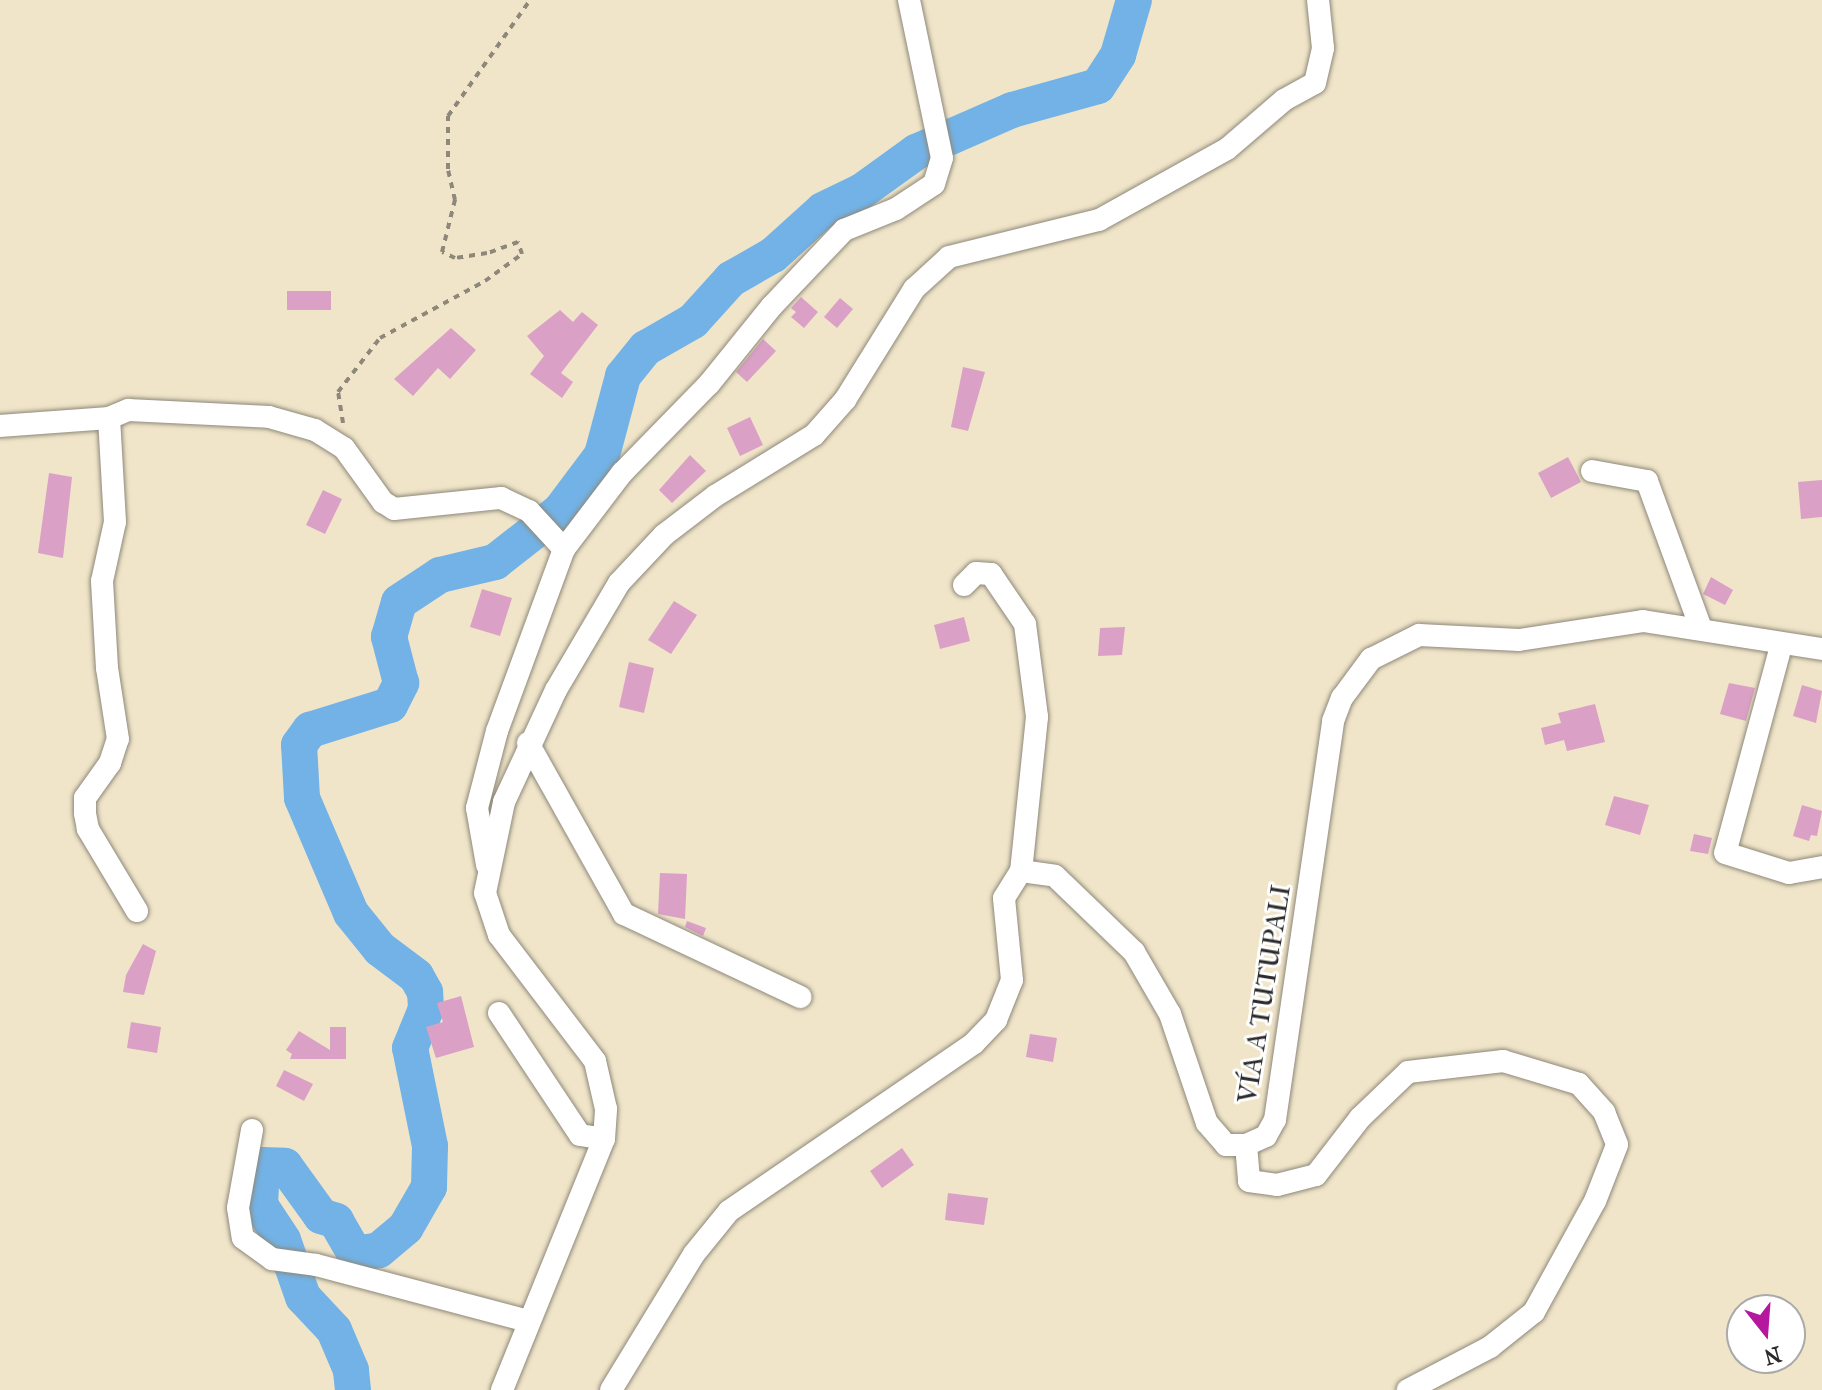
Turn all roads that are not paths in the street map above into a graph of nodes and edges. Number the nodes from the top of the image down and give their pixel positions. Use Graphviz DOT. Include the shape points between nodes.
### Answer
graph roads {
  1 [pos="909,0"];
  2 [pos="1318,0"];
  3 [pos="109,418"];
  4 [pos="0,426"];
  5 [pos="1592,471"];
  6 [pos="558,543"];
  7 [pos="964,585"];
  8 [pos="1700,626"];
  9 [pos="1781,646"];
  10 [pos="1822,649"];
  11 [pos="528,743"];
  12 [pos="488,866"];
  13 [pos="1822,867"];
  14 [pos="1021,871"];
  15 [pos="137,911"];
  16 [pos="800,997"];
  17 [pos="499,1013"];
  18 [pos="252,1130"];
  19 [pos="604,1139"];
  20 [pos="1246,1145"];
  21 [pos="528,1321"];
  22 [pos="502,1390"];
  23 [pos="611,1390"];
  24 [pos="1408,1390"];
  1 -- 6 [label="street" via="942,158 934,184 896,209 844,230 772,306 709,384"];
  2 -- 11 [label="street" via="1323,48 1315,83 1284,100 1227,149 1099,220 975,248 949,257 927,275 845,400 814,435 715,496 664,535 619,583"];
  3 -- 4 [label="street"];
  3 -- 6 [label="street" via="128,410 269,417 315,430 344,448 394,509 491,498 529,511"];
  3 -- 15 [label="street" via="115,522 103,573 103,620 118,739 110,763 85,798 85,813 88,829"];
  5 -- 8 [label="street" via="1647,481"];
  6 -- 12 [label="street" via="477,808"];
  7 -- 14 [label="street" via="976,573 991,574 1025,624 1037,717"];
  8 -- 9 [label="street, VÍA A TUTUPALI"];
  8 -- 20 [label="street, VÍA A TUTUPALI" via="1643,621 1519,640 1419,635 1371,659 1342,698 1333,721 1277,1110 1266,1136"];
  9 -- 10 [label="street, VÍA A TUTUPALI"];
  9 -- 13 [label="street" via="1725,853 1789,873"];
  11 -- 12 [label="street" via="504,802"];
  11 -- 16 [label="street" via="624,914"];
  12 -- 19 [label="street" via="485,893 499,935 595,1061 606,1109"];
  14 -- 20 [label="street, VÍA A TUTUPALI" via="1055,876 1134,952 1170,1014 1207,1123 1226,1145"];
  14 -- 23 [label="street" via="1004,898 1012,980 996,1020 974,1043 729,1211 694,1254"];
  17 -- 19 [label="street" via="580,1135"];
  18 -- 21 [label="street" via="238,1208 243,1238 272,1259 316,1265"];
  19 -- 21 [label="street"];
  20 -- 24 [label="street" via="1249,1181 1277,1185 1316,1175 1360,1118 1408,1072 1503,1061 1579,1084 1604,1112 1617,1145 1595,1201 1534,1312 1490,1347"];
  21 -- 22 [label="street"];
}
